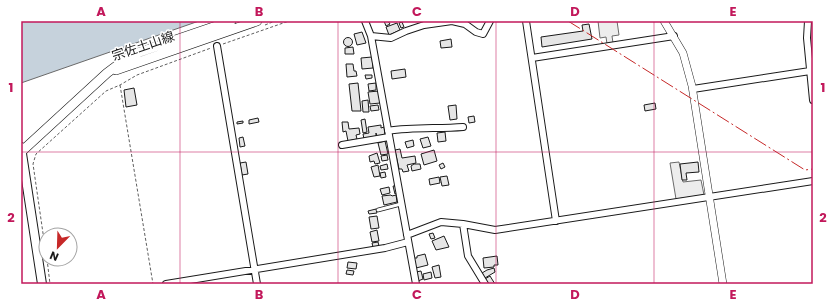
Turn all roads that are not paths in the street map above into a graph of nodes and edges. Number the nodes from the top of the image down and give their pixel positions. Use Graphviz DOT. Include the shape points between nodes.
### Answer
graph roads {
  1 [pos="232,21"];
  2 [pos="257,21"];
  3 [pos="365,21"];
  4 [pos="490,21"];
  5 [pos="526,21"];
  6 [pos="664,21"];
  7 [pos="808,21"];
  8 [pos="371,36"];
  9 [pos="674,36"];
  10 [pos="217,46"];
  11 [pos="532,58"];
  12 [pos="810,71"];
  13 [pos="107,73"];
  14 [pos="693,89"];
  15 [pos="813,100"];
  16 [pos="463,127"];
  17 [pos="389,134"];
  18 [pos="342,145"];
  19 [pos="21,147"];
  20 [pos="21,152"];
  21 [pos="813,181"];
  22 [pos="710,197"];
  23 [pos="401,204"];
  24 [pos="378,210"];
  25 [pos="556,220"];
  26 [pos="462,224"];
  27 [pos="408,239"];
  28 [pos="255,270"];
  29 [pos="42,284"];
  30 [pos="166,284"];
  31 [pos="257,284"];
  32 [pos="416,284"];
  33 [pos="485,284"];
  34 [pos="723,284"];
  1 -- 13 [label="main road, 宗佐土山線" via="140,52"];
  2 -- 13 [label="main road, 宗佐土山線"];
  3 -- 8 [label="street"];
  4 -- 8 [label="street" via="482,34 465,24 452,21 424,25 391,38"];
  5 -- 11 [label="street"];
  6 -- 9 [label="street"];
  7 -- 12 [label="street"];
  8 -- 17 [label="street"];
  9 -- 11 [label="street"];
  9 -- 14 [label="street" via="683,53"];
  10 -- 28 [label="street"];
  11 -- 25 [label="street"];
  12 -- 14 [label="street"];
  12 -- 15 [label="street"];
  13 -- 20 [label="main road, 宗佐土山線"];
  14 -- 22 [label="street"];
  16 -- 17 [label="street" via="413,128"];
  17 -- 18 [label="street"];
  17 -- 23 [label="street"];
  19 -- 20 [label="main road"];
  20 -- 29 [label="main road"];
  21 -- 22 [label="street"];
  22 -- 25 [label="street"];
  22 -- 34 [label="street"];
  23 -- 24 [label="lane"];
  23 -- 27 [label="street"];
  25 -- 26 [label="street" via="495,230"];
  26 -- 27 [label="street" via="441,222"];
  26 -- 33 [label="street" via="468,256"];
  27 -- 28 [label="street" via="385,248"];
  27 -- 32 [label="street"];
  28 -- 30 [label="street"];
  28 -- 31 [label="street"];
}
